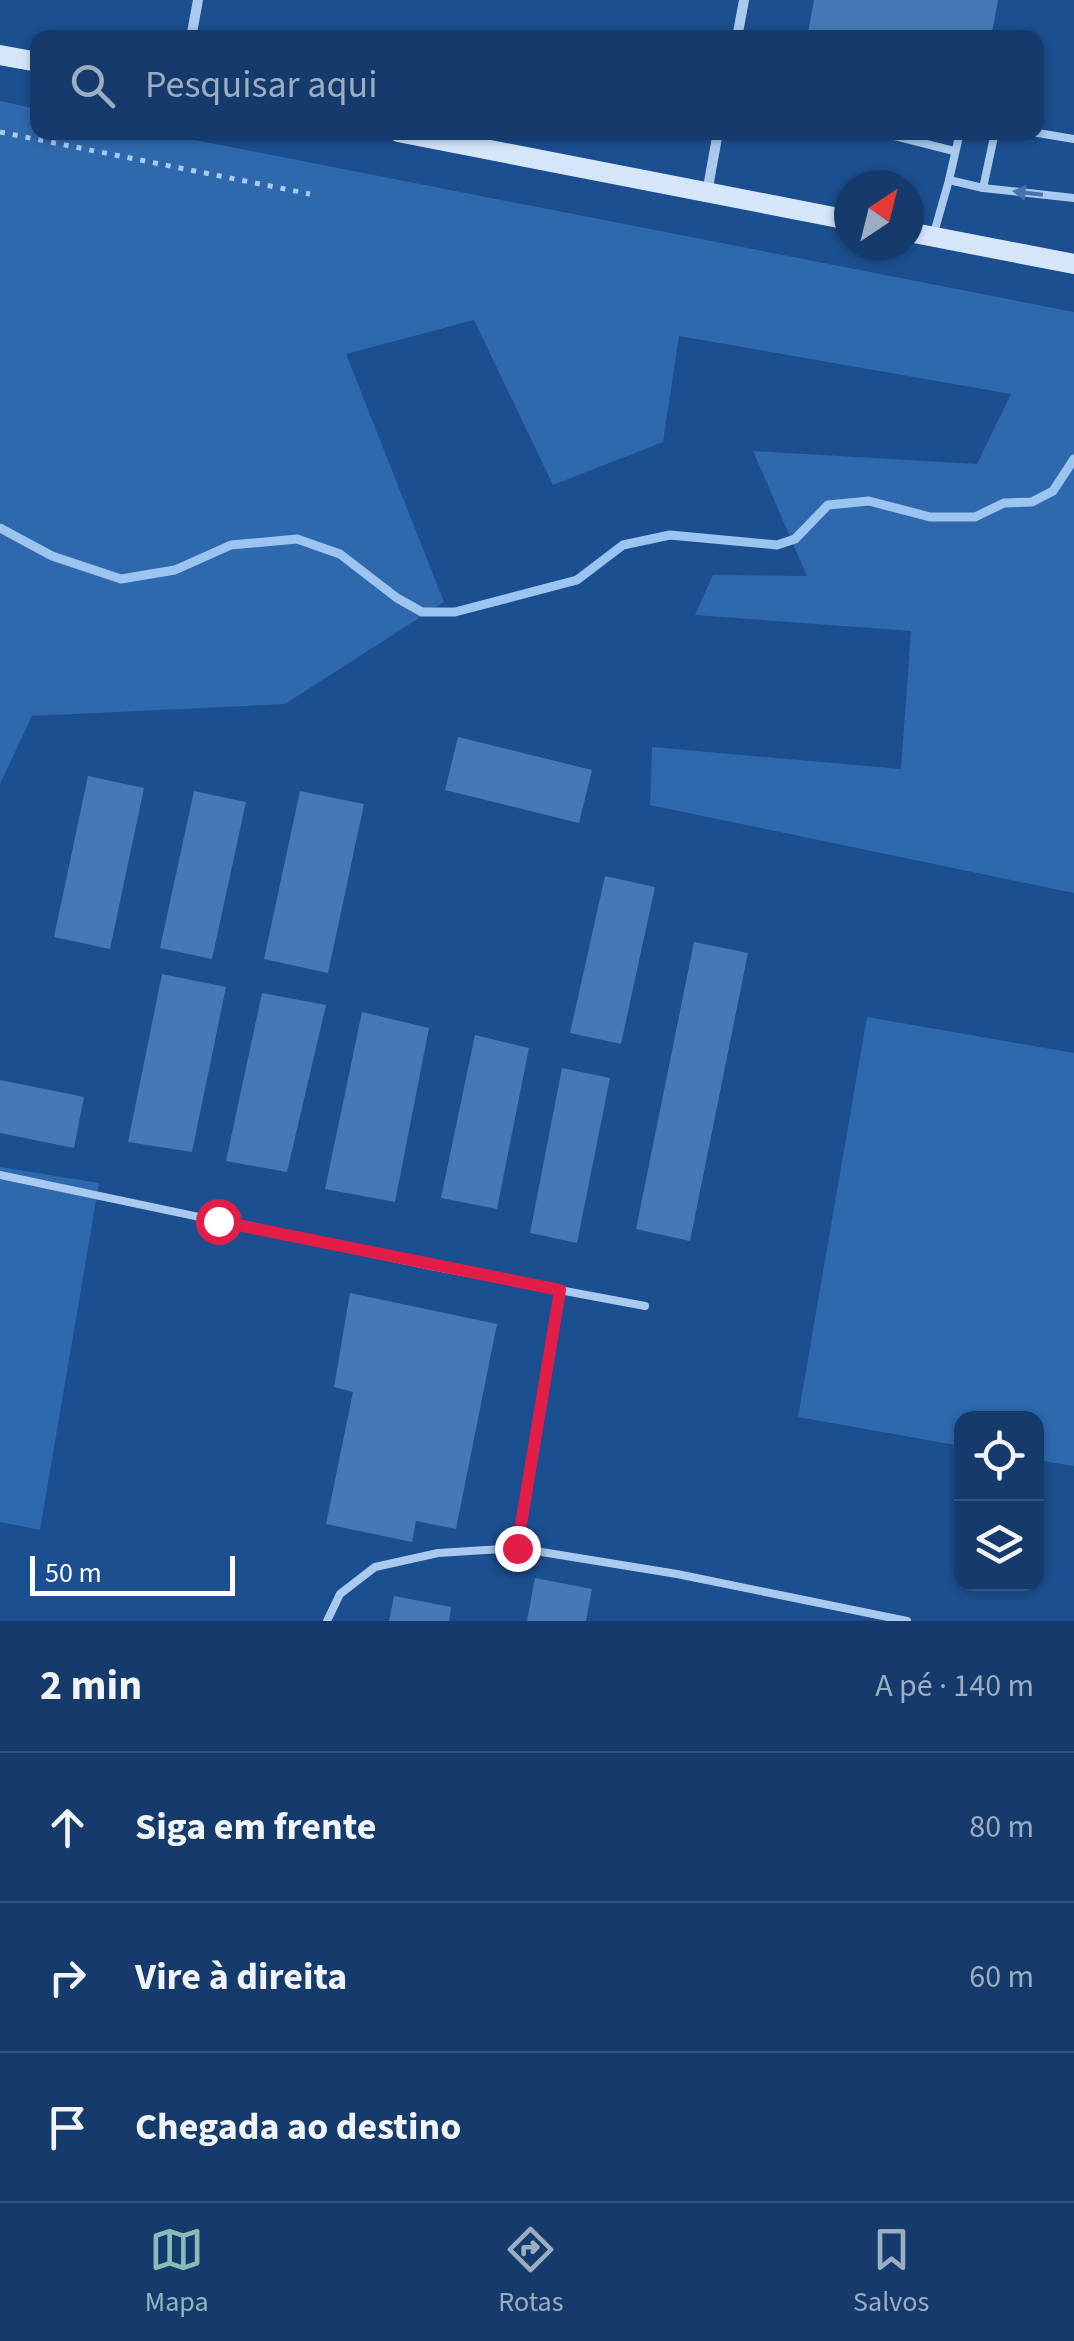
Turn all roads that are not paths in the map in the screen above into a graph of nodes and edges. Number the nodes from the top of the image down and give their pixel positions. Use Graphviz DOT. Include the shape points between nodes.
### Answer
graph roads {
  1 [pos="198,0"];
  2 [pos="744,0"];
  3 [pos="192,30"];
  4 [pos="738,30"];
  5 [pos="0,55"];
  6 [pos="30,61"];
  7 [pos="1044,134"];
  8 [pos="1074,138"];
  9 [pos="439,140"];
  10 [pos="717,140"];
  11 [pos="911,140"];
  12 [pos="957,140"];
  13 [pos="993,140"];
  14 [pos="954,151"];
  15 [pos="948,180"];
  16 [pos="982,188"];
  17 [pos="707,192"];
  18 [pos="1074,198"];
  19 [pos="834,217"];
  20 [pos="924,234"];
  21 [pos="933,236"];
  22 [pos="1074,264"];
  23 [pos="0,1175"];
  24 [pos="560,1290"];
  25 [pos="646,1306"];
  26 [pos="517,1548"];
  27 [pos="326,1621"];
  28 [pos="906,1621"];
  1 -- 3 [label="street"];
  2 -- 4 [label="street"];
  5 -- 6 [label="main road"];
  7 -- 8 [label="lane"];
  9 -- 17 [label="main road"];
  10 -- 17 [label="street"];
  11 -- 14 [label="lane"];
  12 -- 14 [label="lane"];
  13 -- 16 [label="lane"];
  14 -- 15 [label="lane"];
  15 -- 16 [label="lane"];
  15 -- 21 [label="lane"];
  18 -- 16 [label="lane, one-way"];
  17 -- 19 [label="main road"];
  20 -- 21 [label="main road"];
  21 -- 22 [label="main road"];
  23 -- 24 [label="lane"];
  24 -- 25 [label="lane"];
  24 -- 26 [label="lane"];
  26 -- 27 [label="lane" via="438,1553 375,1567 340,1594"];
  26 -- 28 [label="lane"];
}
